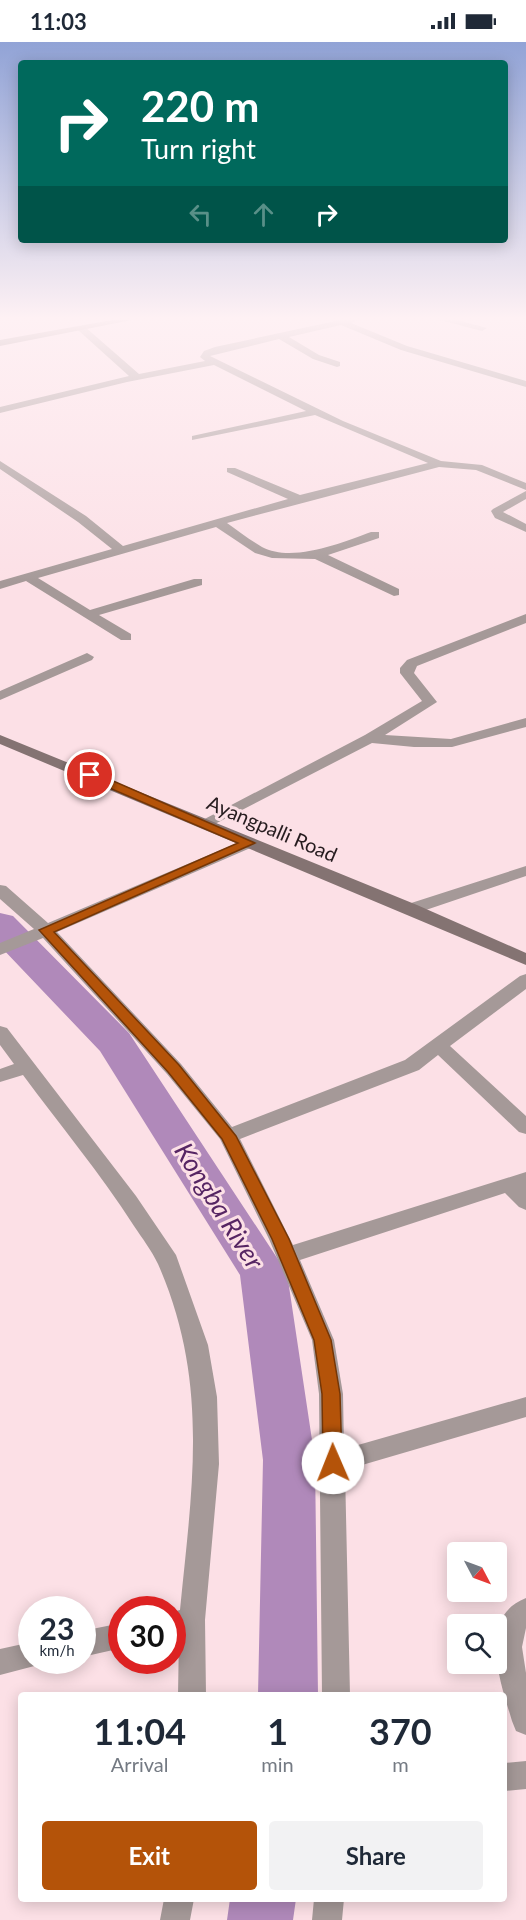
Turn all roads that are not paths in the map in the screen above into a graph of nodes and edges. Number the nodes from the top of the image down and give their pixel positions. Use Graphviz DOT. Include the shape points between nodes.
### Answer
graph roads {
  1 [pos="306,408"];
  2 [pos="315,412"];
  3 [pos="196,438"];
  4 [pos="0,464"];
  5 [pos="439,464"];
  6 [pos="231,470"];
  7 [pos="526,487"];
  8 [pos="526,494"];
  9 [pos="299,499"];
  10 [pos="218,523"];
  11 [pos="526,528"];
  12 [pos="375,535"];
  13 [pos="122,551"];
  14 [pos="316,555"];
  15 [pos="28,577"];
  16 [pos="198,582"];
  17 [pos="0,585"];
  18 [pos="394,592"];
  19 [pos="89,614"];
  20 [pos="526,618"];
  21 [pos="126,637"];
  22 [pos="87,657"];
  23 [pos="0,696"];
  24 [pos="526,722"];
  25 [pos="370,738"];
  26 [pos="0,739"];
  27 [pos="205,823"];
  28 [pos="249,843"];
  29 [pos="526,871"];
  30 [pos="0,890"];
  31 [pos="411,909"];
  32 [pos="38,934"];
  33 [pos="0,950"];
  34 [pos="526,960"];
  35 [pos="526,980"];
  36 [pos="0,1032"];
  37 [pos="440,1047"];
  38 [pos="28,1066"];
  39 [pos="0,1076"];
  40 [pos="526,1127"];
  41 [pos="228,1136"];
  42 [pos="517,1182"];
  43 [pos="526,1202"];
  44 [pos="288,1255"];
  45 [pos="526,1407"];
  46 [pos="333,1463"];
  47 [pos="186,1597"];
  48 [pos="526,1610"];
  49 [pos="186,1651"];
  50 [pos="18,1658"];
  51 [pos="0,1662"];
  52 [pos="192,1692"];
  53 [pos="336,1692"];
  54 [pos="526,1721"];
  55 [pos="526,1775"];
  56 [pos="507,1777"];
  57 [pos="178,1902"];
  58 [pos="329,1902"];
  59 [pos="175,1920"];
  60 [pos="327,1920"];
  1 -- 2 [label="street"];
  2 -- 3 [label="street"];
  2 -- 5 [label="street"];
  4 -- 13 [label="street"];
  5 -- 7 [label="street" via="478,467"];
  5 -- 9 [label="street"];
  6 -- 9 [label="street"];
  8 -- 11 [label="street" via="497,511 499,516"];
  9 -- 10 [label="street"];
  10 -- 13 [label="street"];
  10 -- 14 [label="street" via="268,553"];
  12 -- 14 [label="street"];
  13 -- 15 [label="street"];
  14 -- 18 [label="street"];
  15 -- 17 [label="street"];
  15 -- 19 [label="street"];
  16 -- 19 [label="street"];
  19 -- 21 [label="street"];
  20 -- 25 [label="street" via="412,663 407,673 430,702"];
  22 -- 23 [label="street"];
  24 -- 25 [label="street" via="452,743"];
  25 -- 27 [label="street"];
  26 -- 27 [label="street, Ayangpalli Road"];
  27 -- 28 [label="street, Ayangpalli Road"];
  28 -- 31 [label="street, Ayangpalli Road"];
  28 -- 32 [label="street"];
  29 -- 31 [label="street"];
  30 -- 32 [label="street"];
  31 -- 34 [label="street, Ayangpalli Road"];
  32 -- 33 [label="street"];
  32 -- 41 [label="street" via="174,1069"];
  35 -- 37 [label="street"];
  36 -- 38 [label="street"];
  37 -- 40 [label="street"];
  37 -- 41 [label="street" via="380,1079"];
  38 -- 39 [label="street"];
  38 -- 47 [label="street" via="129,1201 168,1261 197,1346 205,1397 207,1464"];
  41 -- 44 [label="street"];
  42 -- 43 [label="street"];
  42 -- 44 [label="street"];
  44 -- 46 [label="street" via="325,1351"];
  45 -- 46 [label="street"];
  46 -- 53 [label="street"];
  48 -- 54 [label="street" via="512,1625 509,1640"];
  49 -- 52 [label="street"];
  50 -- 51 [label="street"];
  55 -- 56 [label="street"];
  57 -- 59 [label="street"];
  58 -- 60 [label="street"];
}
